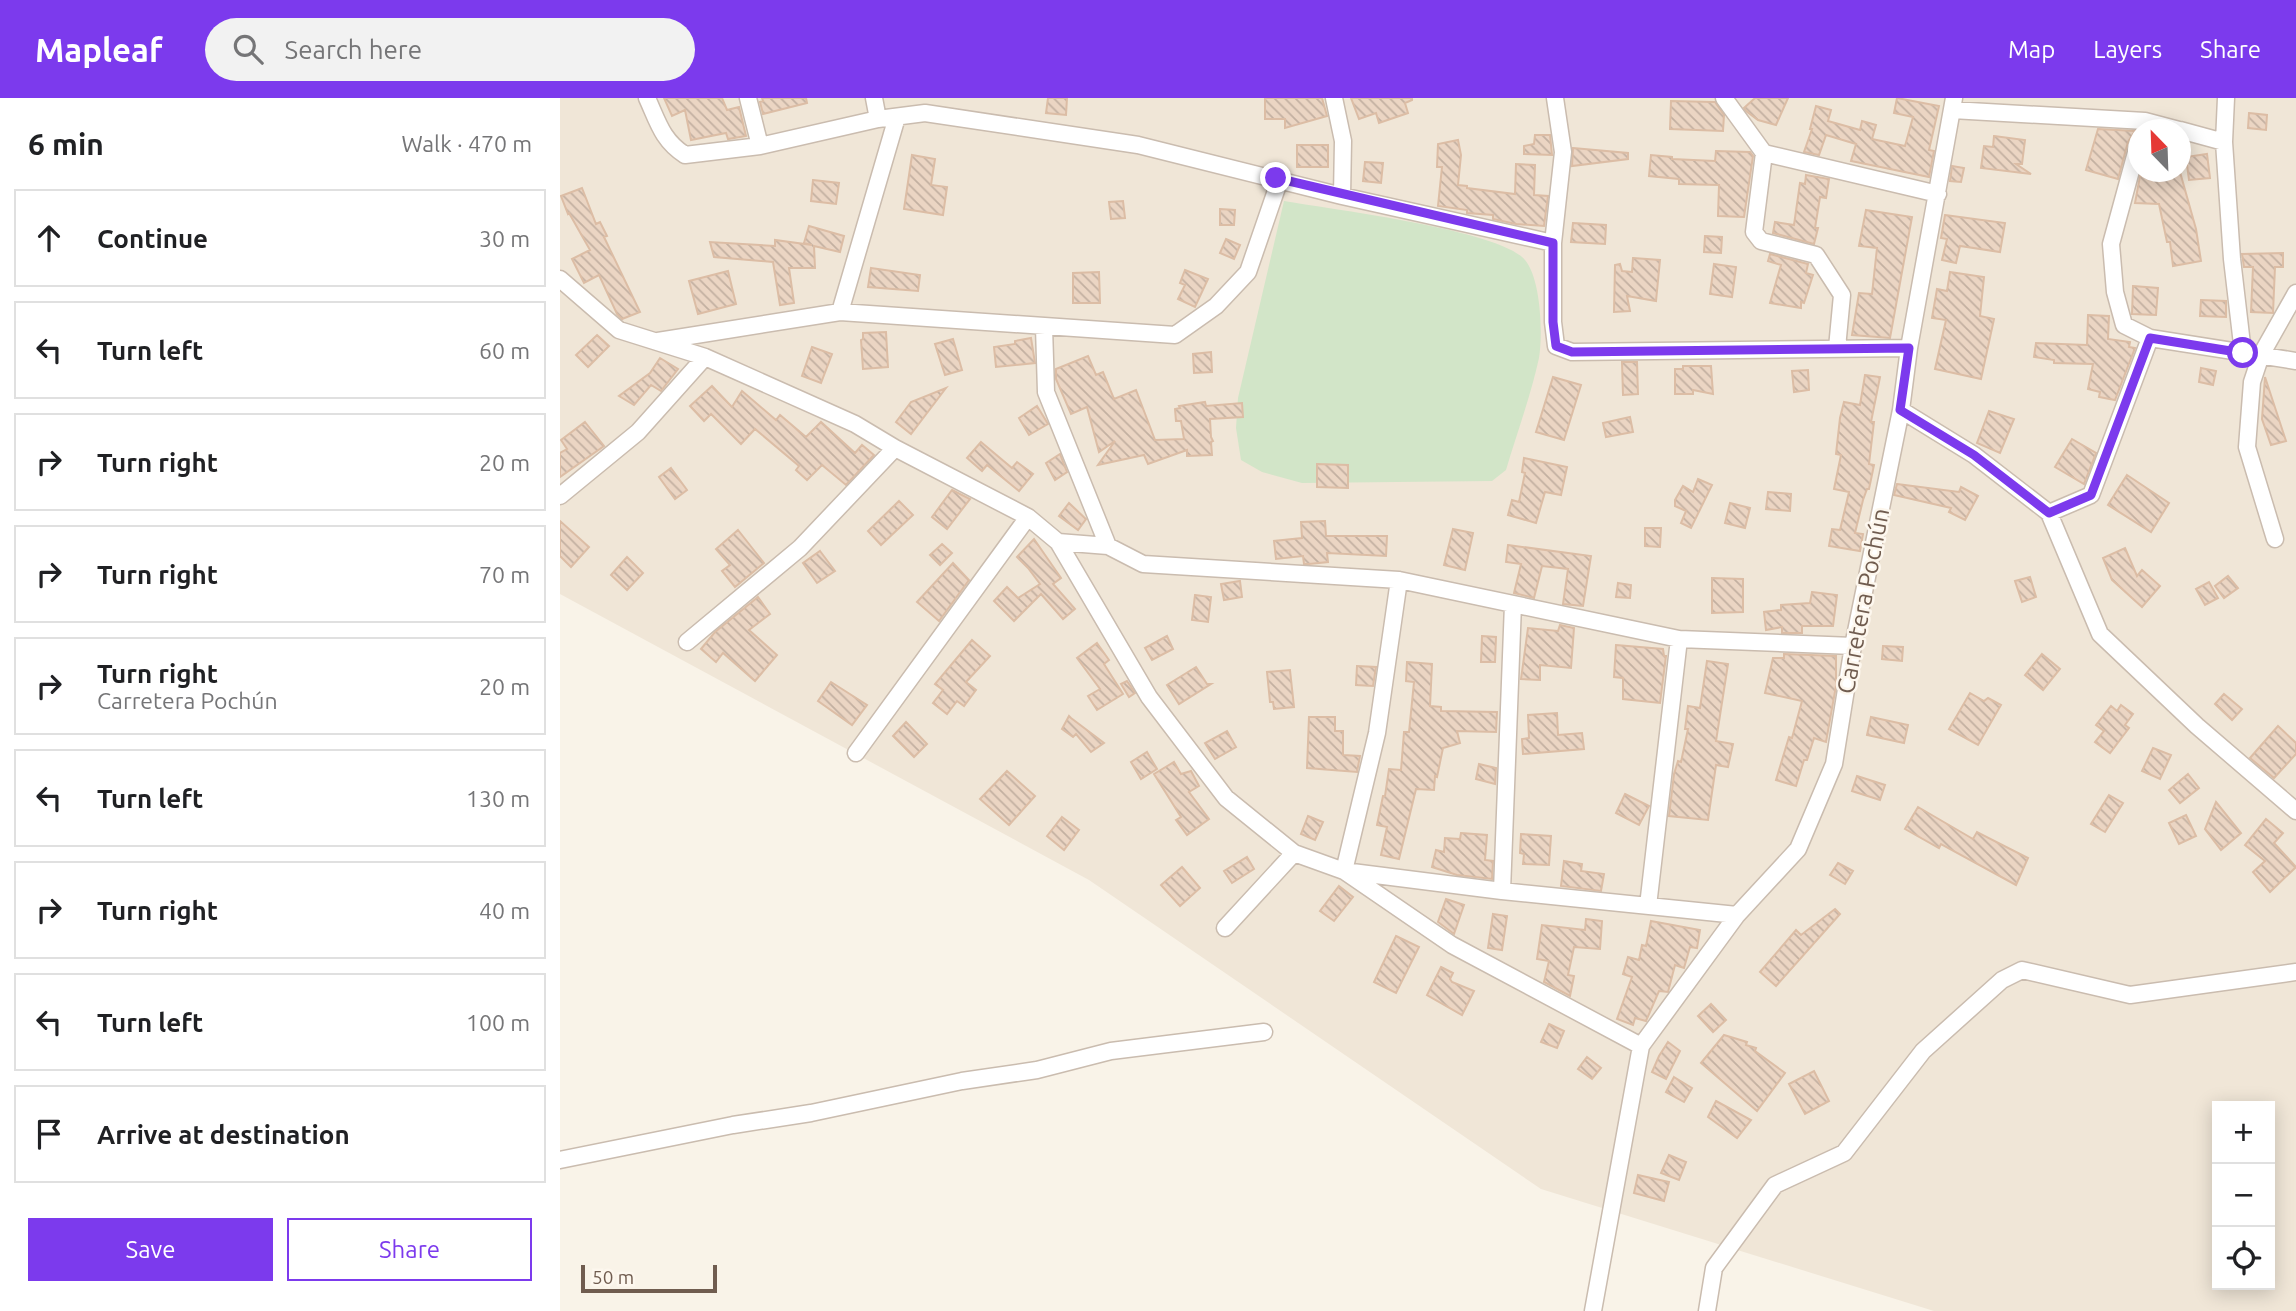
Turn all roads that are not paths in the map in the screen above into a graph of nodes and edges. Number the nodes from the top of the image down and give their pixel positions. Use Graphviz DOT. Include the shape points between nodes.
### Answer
graph roads {
  1 [pos="647,98"];
  2 [pos="748,98"];
  3 [pos="874,98"];
  4 [pos="1334,98"];
  5 [pos="1555,98"];
  6 [pos="1724,98"];
  7 [pos="2226,98"];
  8 [pos="1953,104"];
  9 [pos="927,106"];
  10 [pos="897,117"];
  11 [pos="878,119"];
  12 [pos="2128,123"];
  13 [pos="2191,133"];
  14 [pos="2224,142"];
  15 [pos="760,146"];
  16 [pos="1764,153"];
  17 [pos="1280,179"];
  18 [pos="2128,182"];
  19 [pos="1938,194"];
  20 [pos="1342,195"];
  21 [pos="1553,243"];
  22 [pos="560,279"];
  23 [pos="2296,293"];
  24 [pos="840,312"];
  25 [pos="1044,327"];
  26 [pos="2150,338"];
  27 [pos="655,341"];
  28 [pos="1837,348"];
  29 [pos="1909,348"];
  30 [pos="2243,353"];
  31 [pos="2261,355"];
  32 [pos="705,357"];
  33 [pos="2296,361"];
  34 [pos="1900,410"];
  35 [pos="895,449"];
  36 [pos="560,496"];
  37 [pos="2049,513"];
  38 [pos="1028,517"];
  39 [pos="2275,539"];
  40 [pos="1058,542"];
  41 [pos="1108,545"];
  42 [pos="1399,580"];
  43 [pos="1513,604"];
  44 [pos="1679,639"];
  45 [pos="687,642"];
  46 [pos="1853,646"];
  47 [pos="856,753"];
  48 [pos="2296,811"];
  49 [pos="1294,853"];
  50 [pos="1344,871"];
  51 [pos="1502,891"];
  52 [pos="1648,906"];
  53 [pos="1737,915"];
  54 [pos="1225,928"];
  55 [pos="2296,972"];
  56 [pos="1264,1032"];
  57 [pos="1641,1046"];
  58 [pos="560,1160"];
  59 [pos="1593,1311"];
  60 [pos="1707,1311"];
  1 -- 15 [label="street" via="663,134 685,155"];
  2 -- 15 [label="street"];
  3 -- 11 [label="street"];
  4 -- 20 [label="street" via="1343,141"];
  5 -- 21 [label="street" via="1563,152"];
  6 -- 16 [label="street"];
  7 -- 14 [label="street"];
  8 -- 12 [label="street"];
  8 -- 19 [label="street, Carretera Pochún"];
  9 -- 10 [label="street"];
  9 -- 17 [label="street" via="1138,145"];
  10 -- 11 [label="street"];
  10 -- 24 [label="street"];
  11 -- 15 [label="street"];
  13 -- 14 [label="street"];
  14 -- 30 [label="street" via="2231,259"];
  16 -- 19 [label="street"];
  16 -- 28 [label="street" via="1754,232 1761,241 1816,255 1842,295"];
  17 -- 20 [label="street"];
  17 -- 25 [label="street" via="1248,272 1216,306 1175,335"];
  18 -- 26 [label="street" via="2111,244 2115,292 2124,325"];
  19 -- 29 [label="street, Carretera Pochún"];
  20 -- 21 [label="street"];
  21 -- 28 [label="street" via="1556,346 1572,352"];
  22 -- 27 [label="street" via="619,330"];
  23 -- 31 [label="street"];
  24 -- 25 [label="street"];
  24 -- 27 [label="street"];
  25 -- 41 [label="street" via="1046,392"];
  26 -- 30 [label="street"];
  26 -- 37 [label="street" via="2091,495"];
  27 -- 32 [label="street"];
  28 -- 29 [label="street"];
  29 -- 34 [label="street, Carretera Pochún"];
  30 -- 31 [label="street"];
  31 -- 33 [label="street"];
  31 -- 39 [label="street" via="2252,382 2247,447"];
  32 -- 35 [label="street" via="855,424"];
  32 -- 36 [label="street" via="638,432"];
  34 -- 37 [label="street" via="1974,455"];
  34 -- 46 [label="street, Carretera Pochún"];
  35 -- 38 [label="street"];
  35 -- 45 [label="street" via="800,548"];
  37 -- 48 [label="street" via="2100,634"];
  38 -- 40 [label="street"];
  38 -- 47 [label="street"];
  40 -- 41 [label="street"];
  40 -- 49 [label="street" via="1149,696 1226,798"];
  41 -- 42 [label="street" via="1143,564"];
  42 -- 43 [label="street"];
  42 -- 50 [label="street" via="1377,733"];
  43 -- 44 [label="street"];
  43 -- 51 [label="street"];
  44 -- 46 [label="street"];
  44 -- 52 [label="street"];
  46 -- 53 [label="street, Carretera Pochún" via="1834,764 1798,849"];
  49 -- 50 [label="street"];
  49 -- 54 [label="street"];
  50 -- 51 [label="street"];
  50 -- 57 [label="street" via="1452,945"];
  51 -- 52 [label="street"];
  52 -- 53 [label="street"];
  53 -- 57 [label="street, Carretera Pochún"];
  55 -- 60 [label="street" via="2130,995 2022,970 2002,980 1923,1051 1843,1153 1776,1185 1714,1268"];
  56 -- 58 [label="street" via="1111,1051 1037,1070"];
  57 -- 59 [label="street"];
}
